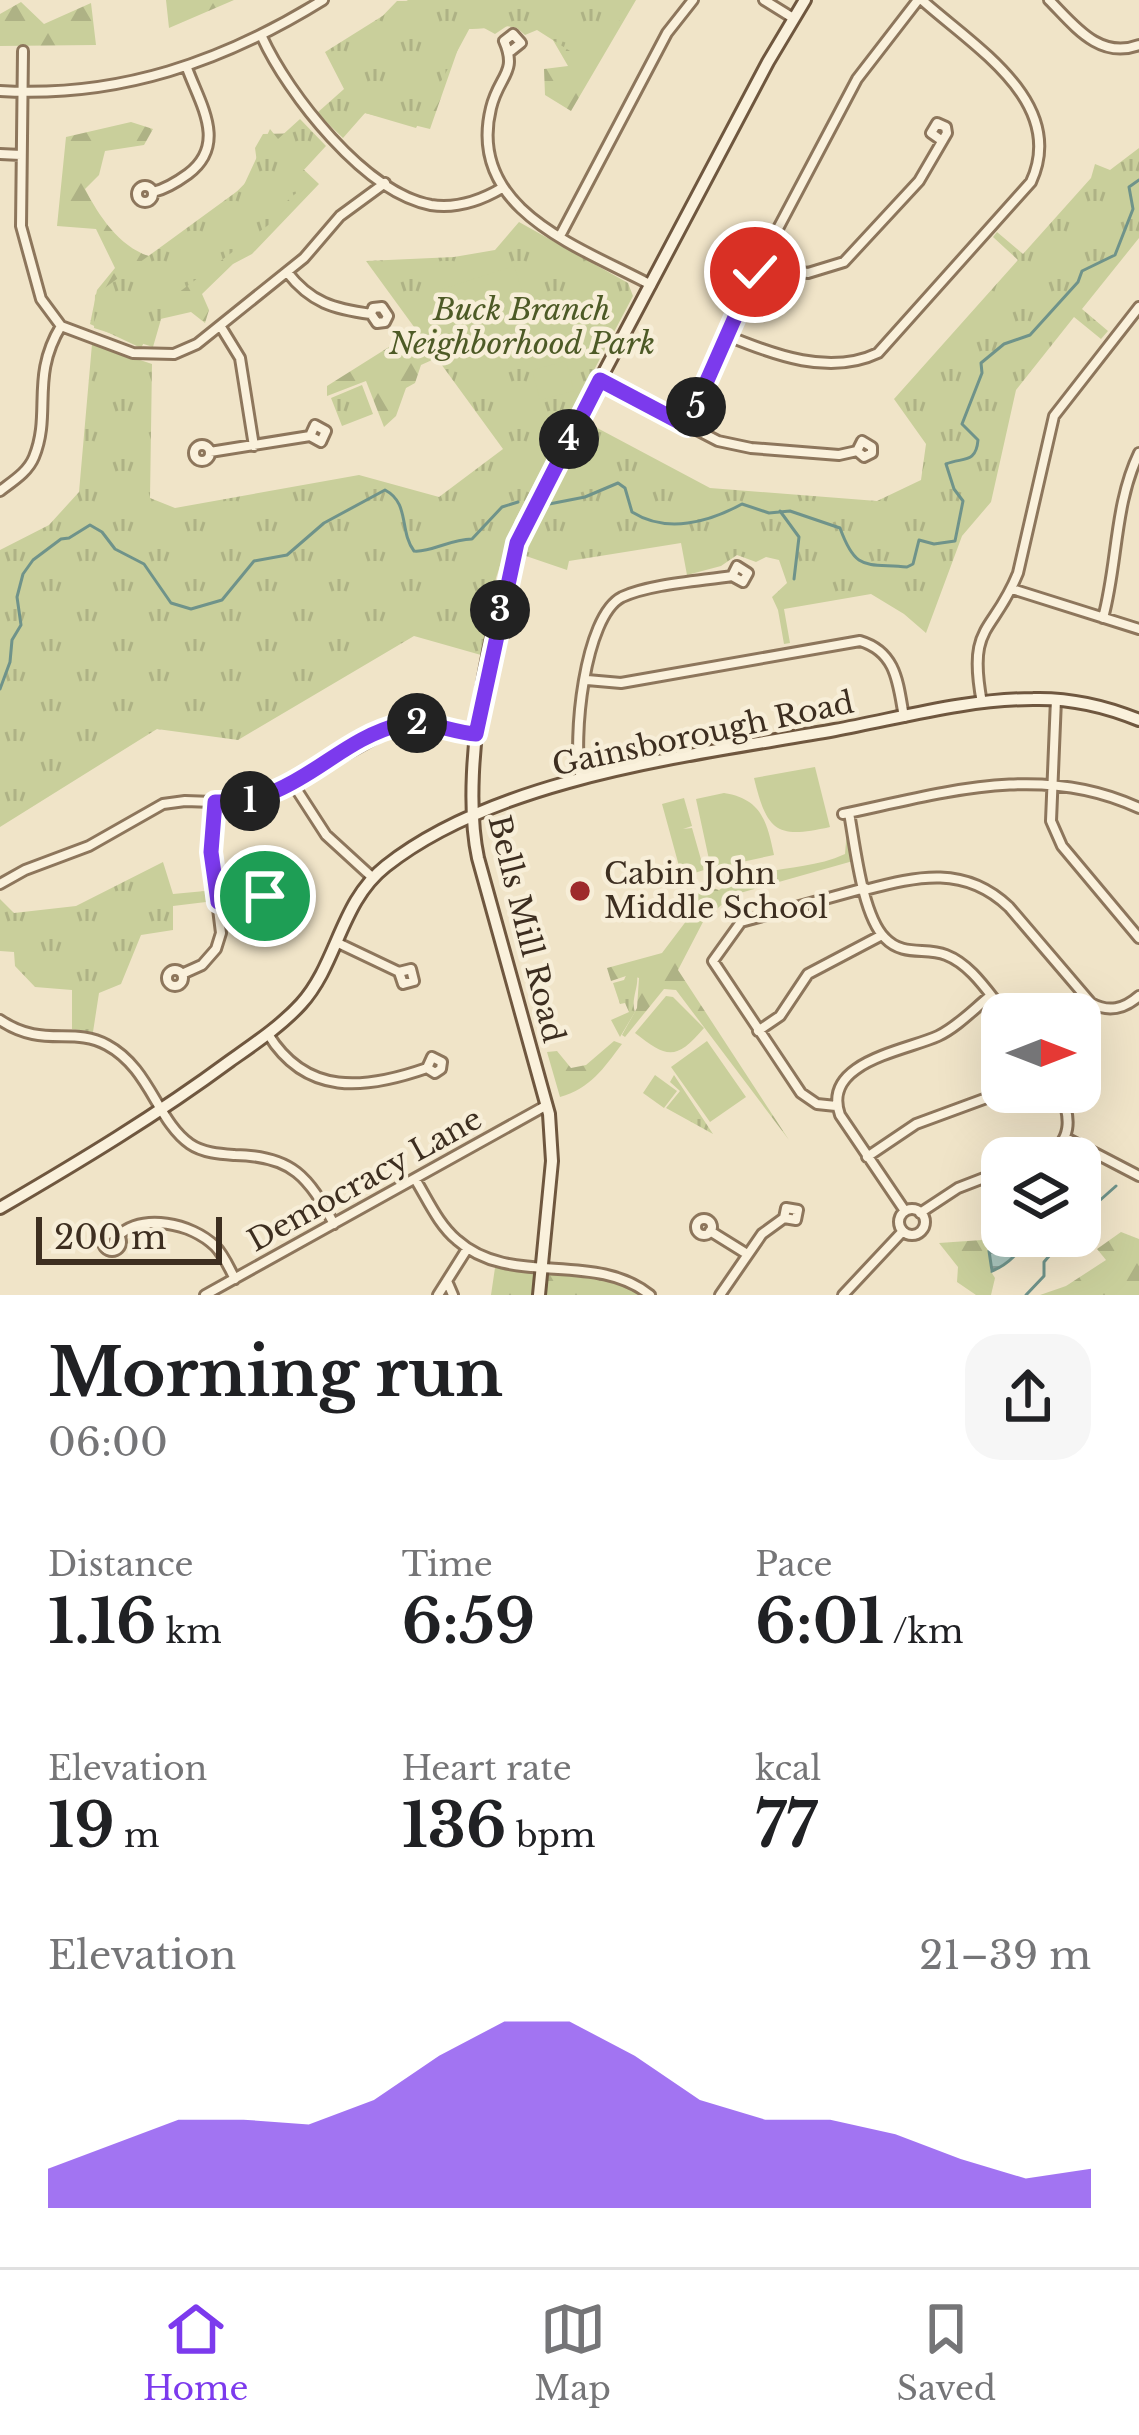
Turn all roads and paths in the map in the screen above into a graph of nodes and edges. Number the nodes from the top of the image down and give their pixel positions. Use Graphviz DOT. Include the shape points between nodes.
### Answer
graph roads {
  1 [pos="323,0"];
  2 [pos="693,0"];
  3 [pos="764,0"];
  4 [pos="805,0"];
  5 [pos="920,0"];
  6 [pos="1049,0"];
  7 [pos="793,18"];
  8 [pos="262,37"];
  9 [pos="1139,45"];
  10 [pos="511,50"];
  11 [pos="23,51"];
  12 [pos="187,68"];
  13 [pos="0,91"];
  14 [pos="22,92"];
  15 [pos="940,140"];
  16 [pos="0,154"];
  17 [pos="21,154"];
  18 [pos="385,183"];
  19 [pos="502,188"];
  20 [pos="153,192"];
  21 [pos="560,236"];
  22 [pos="763,259"];
  23 [pos="287,272"];
  24 [pos="651,285"];
  25 [pos="1139,307"];
  26 [pos="370,314"];
  27 [pos="61,326"];
  28 [pos="220,327"];
  29 [pos="728,336"];
  30 [pos="600,380"];
  31 [pos="687,426"];
  32 [pos="310,436"];
  33 [pos="254,446"];
  34 [pos="856,451"];
  35 [pos="210,452"];
  36 [pos="1139,452"];
  37 [pos="0,490"];
  38 [pos="732,576"];
  39 [pos="1012,589"];
  40 [pos="1103,618"];
  41 [pos="1139,628"];
  42 [pos="587,680"];
  43 [pos="1056,699"];
  44 [pos="982,703"];
  45 [pos="904,717"];
  46 [pos="1139,720"];
  47 [pos="476,734"];
  48 [pos="582,781"];
  49 [pos="1050,782"];
  50 [pos="293,784"];
  51 [pos="215,802"];
  52 [pos="1139,808"];
  53 [pos="471,815"];
  54 [pos="373,878"];
  55 [pos="0,884"];
  56 [pos="865,889"];
  57 [pos="263,892"];
  58 [pos="218,902"];
  59 [pos="882,935"];
  60 [pos="1139,938"];
  61 [pos="335,941"];
  62 [pos="399,972"];
  63 [pos="182,974"];
  64 [pos="987,993"];
  65 [pos="1139,996"];
  66 [pos="981,1003"];
  67 [pos="0,1020"];
  68 [pos="758,1031"];
  69 [pos="268,1034"];
  70 [pos="427,1068"];
  71 [pos="981,1100"];
  72 [pos="548,1106"];
  73 [pos="836,1106"];
  74 [pos="164,1108"];
  75 [pos="867,1156"];
  76 [pos="1101,1156"];
  77 [pos="1139,1176"];
  78 [pos="416,1179"];
  79 [pos="981,1179"];
  80 [pos="0,1208"];
  81 [pos="905,1211"];
  82 [pos="920,1213"];
  83 [pos="784,1218"];
  84 [pos="334,1224"];
  85 [pos="710,1231"];
  86 [pos="903,1231"];
  87 [pos="118,1236"];
  88 [pos="467,1249"];
  89 [pos="747,1254"];
  90 [pos="542,1266"];
  91 [pos="235,1279"];
  92 [pos="447,1281"];
  93 [pos="205,1295"];
  94 [pos="438,1295"];
  95 [pos="453,1295"];
  96 [pos="539,1295"];
  97 [pos="650,1295"];
  98 [pos="720,1295"];
  99 [pos="843,1295"];
  1 -- 8 [label="street"];
  2 -- 21 [label="street" via="667,33"];
  3 -- 7 [label="street"];
  4 -- 7 [label="street, Bells Mill Road"];
  5 -- 22 [label="street" via="857,79"];
  5 -- 29 [label="street" via="1030,104 1041,136 1031,182 878,353 847,362 790,359"];
  6 -- 9 [label="street" via="1097,44"];
  7 -- 24 [label="street, Bells Mill Road"];
  8 -- 12 [label="street"];
  8 -- 18 [label="street" via="302,105"];
  10 -- 19 [label="street" via="488,124"];
  11 -- 14 [label="street"];
  12 -- 14 [label="street" via="100,88"];
  12 -- 20 [label="street" via="210,126 208,147 193,171"];
  13 -- 14 [label="street"];
  14 -- 17 [label="street"];
  15 -- 22 [label="street" via="926,172 846,262 808,273"];
  16 -- 17 [label="street"];
  17 -- 27 [label="street" via="22,240 41,299"];
  18 -- 19 [label="street" via="442,206"];
  18 -- 23 [label="street"];
  19 -- 21 [label="street"];
  21 -- 24 [label="street"];
  22 -- 29 [label="street"];
  23 -- 26 [label="street" via="317,301"];
  23 -- 28 [label="street"];
  24 -- 30 [label="street, Bells Mill Road"];
  25 -- 39 [label="street" via="1054,416"];
  27 -- 28 [label="street" via="150,356 183,351"];
  27 -- 37 [label="street" via="43,365 35,455"];
  28 -- 33 [label="street" via="243,370"];
  29 -- 31 [label="street"];
  30 -- 31 [label="street"];
  30 -- 47 [label="street, Bells Mill Road" via="517,543"];
  31 -- 34 [label="street" via="740,447"];
  32 -- 33 [label="street"];
  33 -- 35 [label="street"];
  36 -- 40 [label="street" via="1123,494"];
  38 -- 42 [label="street" via="616,601 599,621"];
  39 -- 40 [label="street"];
  39 -- 44 [label="street" via="977,649"];
  40 -- 41 [label="street"];
  42 -- 45 [label="street" via="621,683 860,641 890,661"];
  42 -- 48 [label="street" via="575,744"];
  43 -- 44 [label="street, Gainsborough Road"];
  43 -- 46 [label="street, Gainsborough Road"];
  43 -- 49 [label="street"];
  44 -- 45 [label="street, Gainsborough Road"];
  45 -- 48 [label="street, Gainsborough Road"];
  47 -- 50 [label="street" via="399,725"];
  47 -- 53 [label="street, Bells Mill Road"];
  48 -- 53 [label="street, Gainsborough Road"];
  49 -- 52 [label="street"];
  49 -- 56 [label="street" via="846,814"];
  49 -- 60 [label="street" via="1056,835"];
  50 -- 51 [label="street" via="254,801"];
  50 -- 54 [label="street" via="326,835"];
  51 -- 55 [label="street" via="164,804"];
  51 -- 58 [label="street"];
  53 -- 54 [label="street, Gainsborough Road"];
  53 -- 72 [label="street, Bells Mill Road"];
  54 -- 61 [label="street, Gainsborough Road"];
  56 -- 59 [label="street"];
  56 -- 65 [label="street" via="928,875 977,884 1009,907 1091,1003 1120,1008"];
  56 -- 68 [label="street" via="737,926 713,965"];
  57 -- 58 [label="street"];
  58 -- 63 [label="street" via="216,949"];
  59 -- 64 [label="street" via="902,950 958,961"];
  59 -- 68 [label="street" via="808,974 780,1016"];
  61 -- 62 [label="street"];
  61 -- 69 [label="street, Gainsborough Road" via="308,995"];
  66 -- 73 [label="street" via="942,1034 859,1068 840,1087"];
  67 -- 74 [label="street" via="36,1037 109,1046"];
  68 -- 73 [label="street" via="806,1099"];
  69 -- 70 [label="street" via="292,1066 325,1083"];
  69 -- 74 [label="street, Gainsborough Road"];
  71 -- 75 [label="street" via="916,1124"];
  72 -- 78 [label="street, Democracy Lane"];
  72 -- 90 [label="street, Bells Mill Road" via="552,1161"];
  73 -- 75 [label="street"];
  74 -- 80 [label="street, Gainsborough Road"];
  74 -- 84 [label="street" via="199,1149 268,1157 296,1170"];
  75 -- 81 [label="street"];
  76 -- 77 [label="street"];
  78 -- 84 [label="street, Democracy Lane"];
  78 -- 88 [label="street"];
  79 -- 82 [label="street"];
  81 -- 82 [label="street"];
  81 -- 86 [label="street"];
  82 -- 86 [label="street" via="921,1231"];
  83 -- 89 [label="street"];
  84 -- 91 [label="street, Democracy Lane"];
  85 -- 89 [label="street"];
  86 -- 99 [label="street"];
  87 -- 91 [label="street" via="142,1222 191,1230 214,1246"];
  88 -- 90 [label="street"];
  88 -- 92 [label="street"];
  89 -- 98 [label="street"];
  90 -- 96 [label="street, Bells Mill Road"];
  90 -- 97 [label="street" via="608,1273"];
  91 -- 93 [label="street, Democracy Lane"];
  92 -- 94 [label="street"];
  92 -- 95 [label="street"];
}
